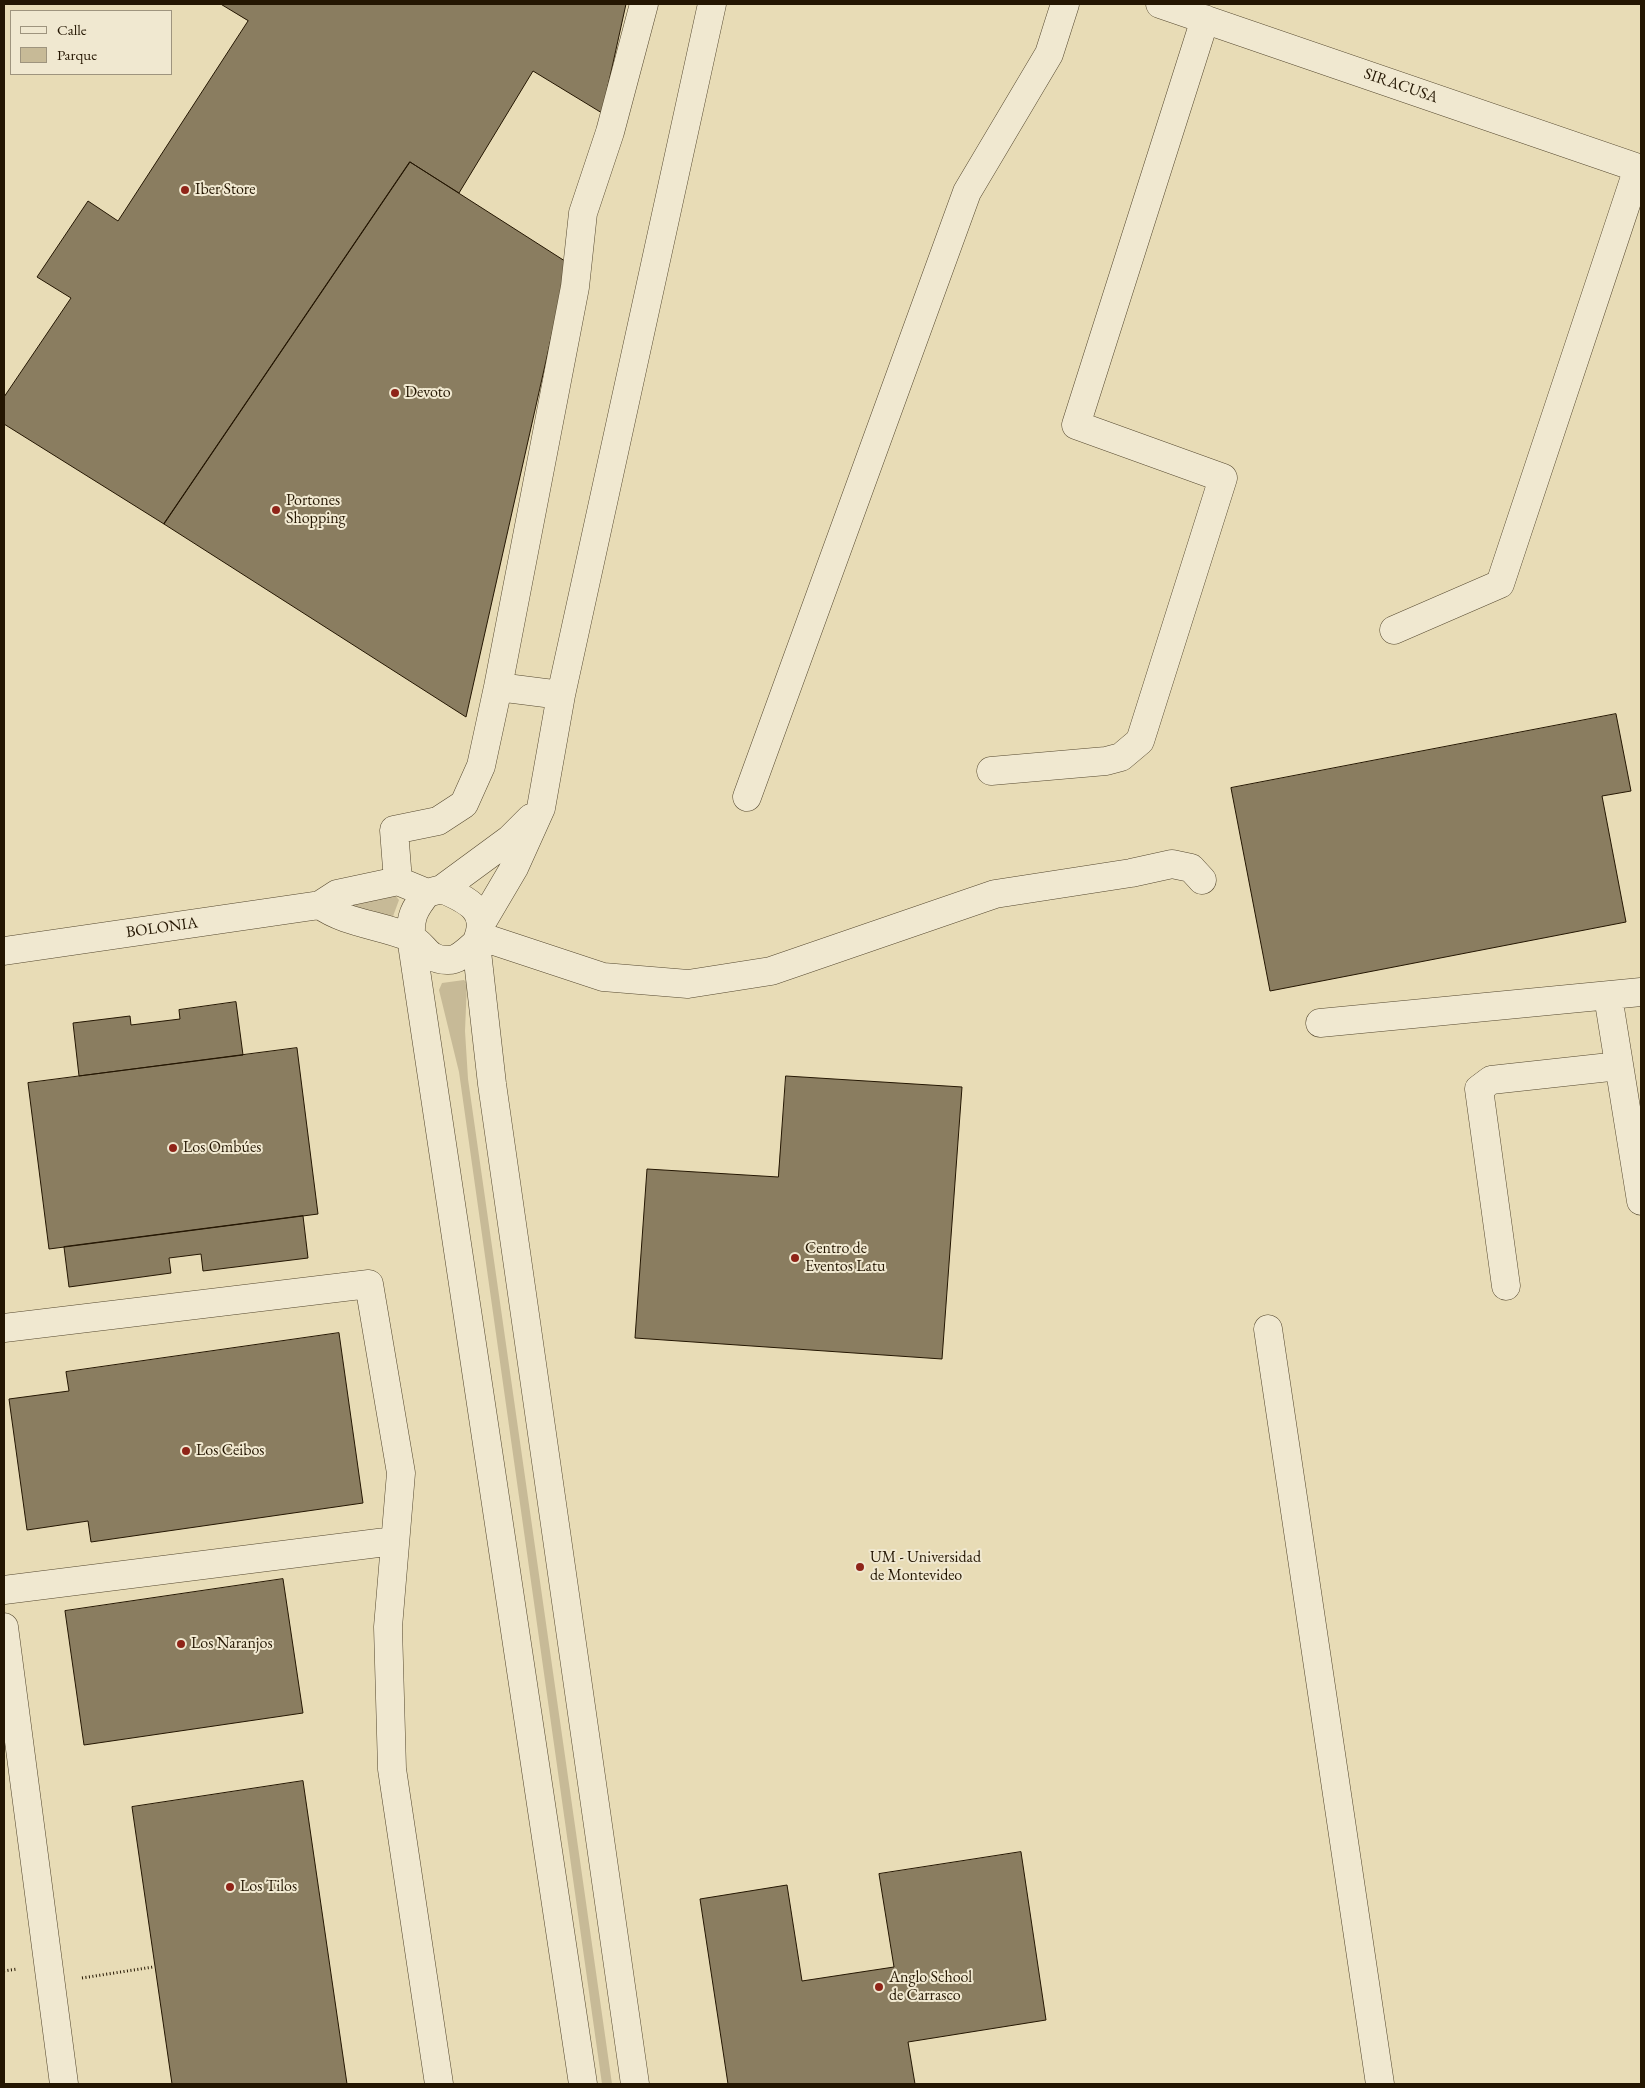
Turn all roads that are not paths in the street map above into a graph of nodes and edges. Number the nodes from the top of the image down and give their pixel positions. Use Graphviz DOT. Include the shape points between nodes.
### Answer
graph roads {
  1 [pos="644,4"];
  2 [pos="712,4"];
  3 [pos="1065,4"];
  4 [pos="1160,4"];
  5 [pos="1205,19"];
  6 [pos="1639,168"];
  7 [pos="1394,630"];
  8 [pos="498,687"];
  9 [pos="562,695"];
  10 [pos="991,771"];
  11 [pos="747,797"];
  12 [pos="541,808"];
  13 [pos="1202,880"];
  14 [pos="398,881"];
  15 [pos="434,891"];
  16 [pos="320,905"];
  17 [pos="479,934"];
  18 [pos="411,938"];
  19 [pos="4,951"];
  20 [pos="1641,992"];
  21 [pos="1608,996"];
  22 [pos="1320,1023"];
  23 [pos="1619,1066"];
  24 [pos="1641,1201"];
  25 [pos="1506,1286"];
  26 [pos="4,1328"];
  27 [pos="1268,1330"];
  28 [pos="394,1542"];
  29 [pos="4,1590"];
  30 [pos="4,1627"];
  31 [pos="64,2084"];
  32 [pos="439,2084"];
  33 [pos="583,2084"];
  34 [pos="635,2084"];
  35 [pos="1380,2084"];
  1 -- 8 [label="street" via="610,132 583,213 574,287"];
  2 -- 9 [label="street"];
  3 -- 11 [label="street" via="1049,54 967,192"];
  4 -- 5 [label="street, SIRACUSA"];
  5 -- 6 [label="street, SIRACUSA"];
  5 -- 10 [label="street" via="1076,425 1223,478 1140,741 1121,756 1106,761"];
  6 -- 7 [label="street" via="1500,584"];
  8 -- 9 [label="street"];
  8 -- 14 [label="street" via="481,766 464,804 438,820 394,830"];
  9 -- 12 [label="street"];
  12 -- 15 [label="street" via="510,840"];
  12 -- 17 [label="street"];
  13 -- 17 [label="street" via="1191,868 1172,864 995,894 771,971 688,984 603,977"];
  14 -- 15 [label="street"];
  14 -- 16 [label="street, BOLONIA" via="338,894"];
  15 -- 17 [label="street" via="466,899 475,908"];
  15 -- 18 [label="street" via="417,906 411,920"];
  16 -- 18 [label="street" via="334,915"];
  16 -- 19 [label="street, BOLONIA"];
  17 -- 18 [label="street" via="464,954 448,961 430,957"];
  17 -- 34 [label="street" via="492,1084"];
  18 -- 33 [label="street"];
  20 -- 21 [label="street"];
  21 -- 22 [label="street"];
  21 -- 23 [label="street"];
  23 -- 24 [label="street"];
  23 -- 25 [label="street" via="1491,1080 1479,1089"];
  26 -- 28 [label="street" via="369,1284 400,1473"];
  27 -- 35 [label="street"];
  28 -- 29 [label="street"];
  28 -- 32 [label="street" via="388,1627 392,1769"];
  30 -- 31 [label="street"];
}
